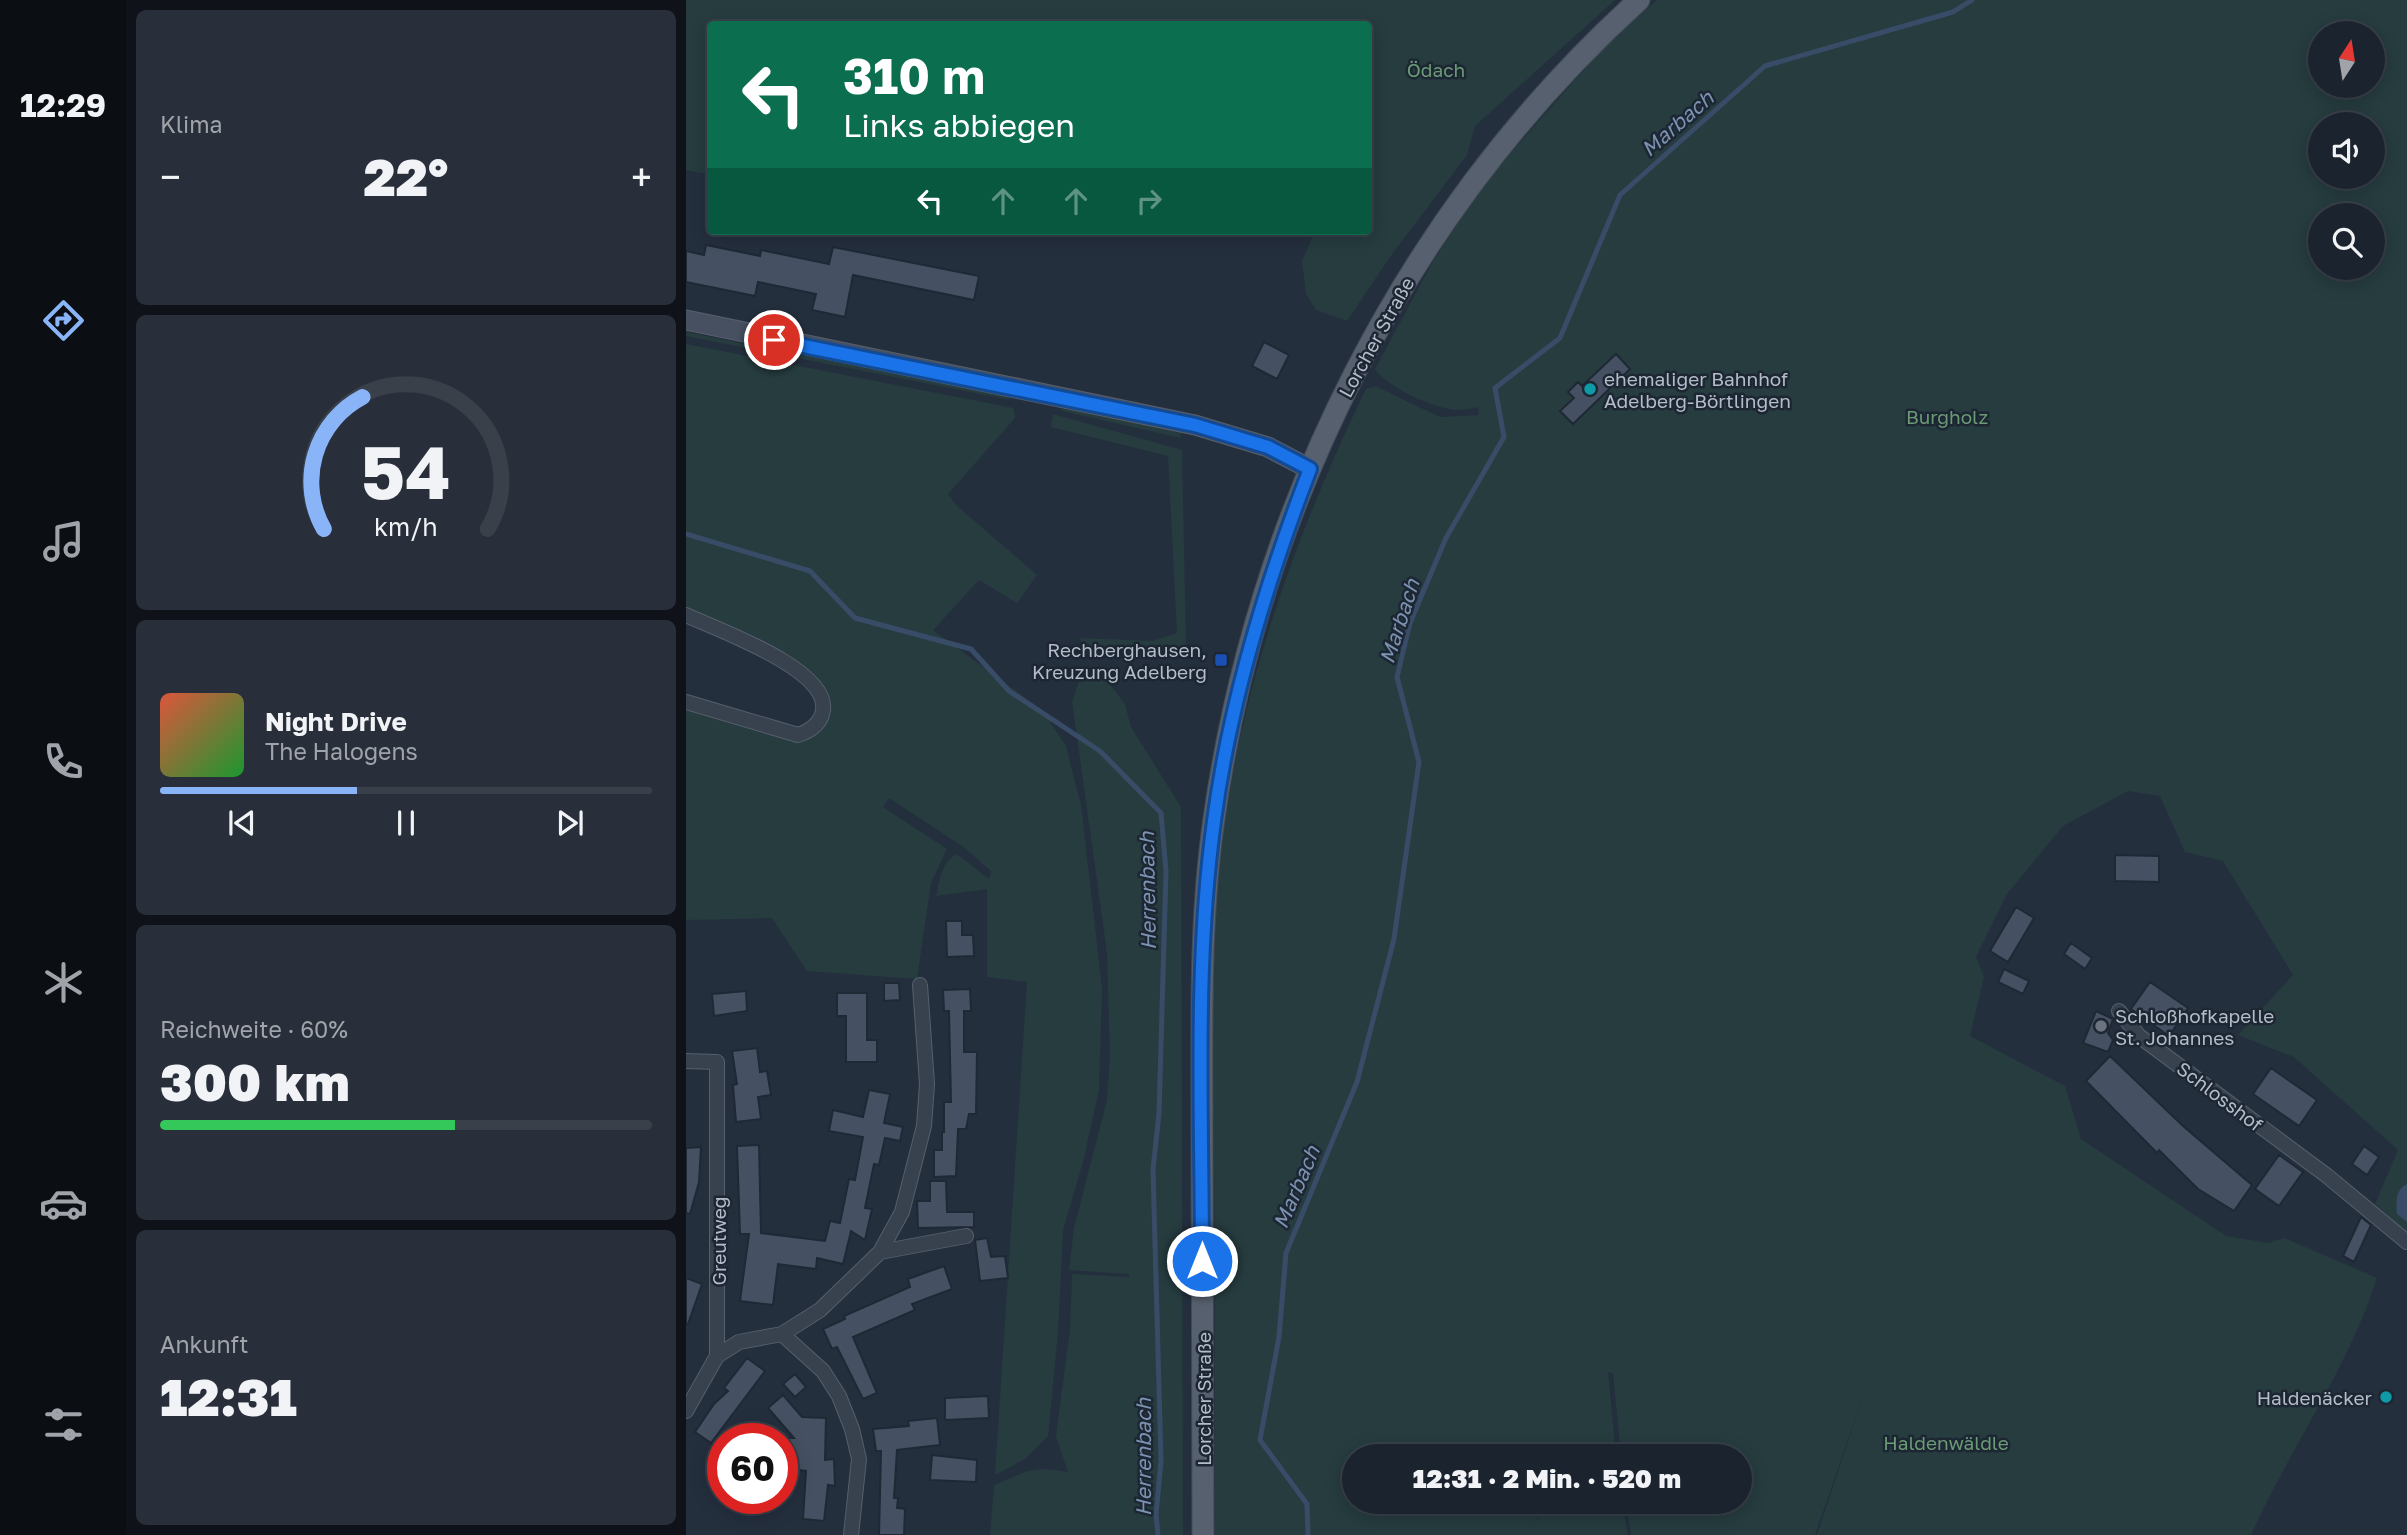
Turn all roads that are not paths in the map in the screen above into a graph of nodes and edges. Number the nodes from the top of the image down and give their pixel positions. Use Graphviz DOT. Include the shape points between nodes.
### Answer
graph roads {
  1 [pos="1639,0"];
  2 [pos="686,320"];
  3 [pos="1310,469"];
  4 [pos="686,615"];
  5 [pos="686,702"];
  6 [pos="919,985"];
  7 [pos="2119,1011"];
  8 [pos="686,1061"];
  9 [pos="966,1236"];
  10 [pos="2407,1242"];
  11 [pos="880,1252"];
  12 [pos="782,1334"];
  13 [pos="717,1356"];
  14 [pos="686,1411"];
  15 [pos="851,1535"];
  16 [pos="1203,1535"];
  1 -- 3 [label="main road, Lorcher Straße" via="1594,41 1504,140 1428,246 1354,369"];
  2 -- 3 [label="main road" via="1195,425 1268,447"];
  3 -- 16 [label="main road, Lorcher Straße" via="1276,556 1244,668 1213,822 1203,938"];
  4 -- 5 [label="street" via="788,663 816,685 824,706 816,724 798,735"];
  6 -- 11 [label="street" via="927,1084 924,1126 902,1212"];
  7 -- 10 [label="street, Schlosshof" via="2138,1035 2326,1175"];
  8 -- 13 [label="street, Greutweg" via="717,1062"];
  9 -- 11 [label="street"];
  11 -- 12 [label="street" via="820,1310"];
  12 -- 13 [label="street" via="739,1342"];
  12 -- 15 [label="street" via="823,1371 852,1429 859,1459"];
  13 -- 14 [label="street, Greutweg"];
}
